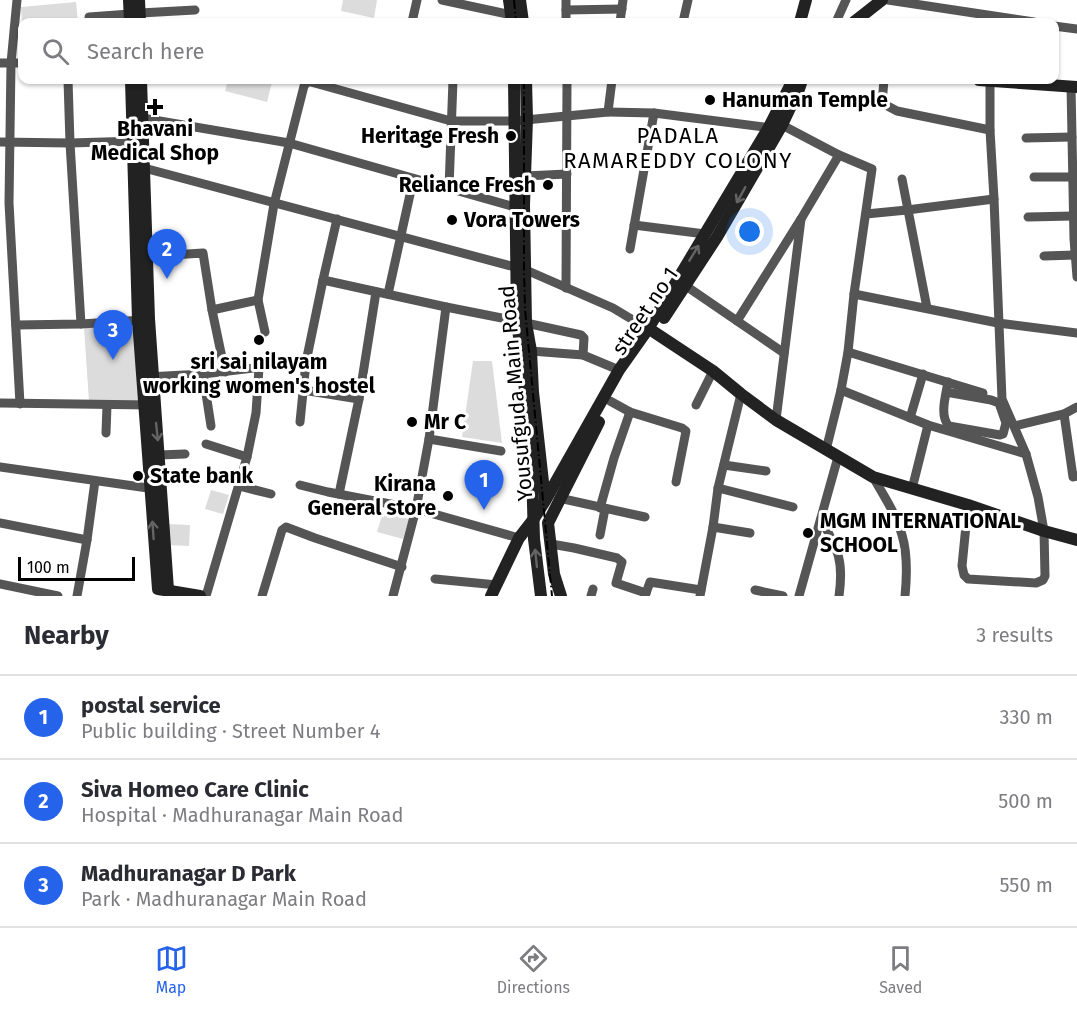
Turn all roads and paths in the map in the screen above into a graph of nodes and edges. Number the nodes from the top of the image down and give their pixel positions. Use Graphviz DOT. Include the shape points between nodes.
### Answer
graph roads {
  1 [pos="17,0"];
  2 [pos="129,0"];
  3 [pos="417,0"];
  4 [pos="442,0"];
  5 [pos="509,0"];
  6 [pos="520,0"];
  7 [pos="688,0"];
  8 [pos="806,0"];
  9 [pos="846,0"];
  10 [pos="882,0"];
  11 [pos="888,0"];
  12 [pos="954,0"];
  13 [pos="623,4"];
  14 [pos="566,5"];
  15 [pos="945,9"];
  16 [pos="195,10"];
  17 [pos="136,14"];
  18 [pos="89,17"];
  19 [pos="413,18"];
  20 [pos="508,18"];
  21 [pos="512,18"];
  22 [pos="522,18"];
  23 [pos="684,18"];
  24 [pos="801,18"];
  25 [pos="838,18"];
  26 [pos="859,18"];
  27 [pos="988,18"];
  28 [pos="1059,27"];
  29 [pos="1077,29"];
  30 [pos="0,63"];
  31 [pos="11,63"];
  32 [pos="18,63"];
  33 [pos="68,84"];
  34 [pos="131,84"];
  35 [pos="141,84"];
  36 [pos="306,84"];
  37 [pos="318,84"];
  38 [pos="453,84"];
  39 [pos="515,84"];
  40 [pos="526,84"];
  41 [pos="567,84"];
  42 [pos="612,84"];
  43 [pos="795,84"];
  44 [pos="884,84"];
  45 [pos="986,84"];
  46 [pos="1045,84"];
  47 [pos="1074,86"];
  48 [pos="608,112"];
  49 [pos="654,113"];
  50 [pos="567,116"];
  51 [pos="142,118"];
  52 [pos="521,120"];
  53 [pos="451,121"];
  54 [pos="776,128"];
  55 [pos="990,130"];
  56 [pos="1072,137"];
  57 [pos="1026,138"];
  58 [pos="138,141"];
  59 [pos="5,142"];
  60 [pos="289,142"];
  61 [pos="70,143"];
  62 [pos="839,155"];
  63 [pos="144,168"];
  64 [pos="567,174"];
  65 [pos="525,176"];
  66 [pos="1034,177"];
  67 [pos="1073,177"];
  68 [pos="902,179"];
  69 [pos="449,188"];
  70 [pos="411,190"];
  71 [pos="994,199"];
  72 [pos="5,203"];
  73 [pos="274,204"];
  74 [pos="515,207"];
  75 [pos="907,210"];
  76 [pos="866,214"];
  77 [pos="1073,216"];
  78 [pos="1028,217"];
  79 [pos="337,219"];
  80 [pos="801,219"];
  81 [pos="634,225"];
  82 [pos="705,234"];
  83 [pos="402,237"];
  84 [pos="1075,238"];
  85 [pos="630,249"];
  86 [pos="1075,255"];
  87 [pos="1044,256"];
  88 [pos="141,257"];
  89 [pos="521,269"];
  90 [pos="1077,277"];
  91 [pos="322,280"];
  92 [pos="686,286"];
  93 [pos="566,288"];
  94 [pos="376,292"];
  95 [pos="388,294"];
  96 [pos="854,294"];
  97 [pos="258,300"];
  98 [pos="446,307"];
  99 [pos="927,308"];
  100 [pos="212,310"];
  101 [pos="143,320"];
  102 [pos="737,321"];
  103 [pos="522,322"];
  104 [pos="998,323"];
  105 [pos="81,324"];
  106 [pos="16,325"];
  107 [pos="651,330"];
  108 [pos="265,332"];
  109 [pos="1077,333"];
  110 [pos="531,351"];
  111 [pos="848,352"];
  112 [pos="784,353"];
  113 [pos="583,355"];
  114 [pos="306,362"];
  115 [pos="259,368"];
  116 [pos="619,370"];
  117 [pos="713,371"];
  118 [pos="225,372"];
  119 [pos="203,374"];
  120 [pos="923,375"];
  121 [pos="147,377"];
  122 [pos="947,387"];
  123 [pos="303,390"];
  124 [pos="841,390"];
  125 [pos="612,393"];
  126 [pos="741,394"];
  127 [pos="359,399"];
  128 [pos="1002,399"];
  129 [pos="0,403"];
  130 [pos="20,404"];
  131 [pos="106,405"];
  132 [pos="149,405"];
  133 [pos="696,405"];
  134 [pos="1077,407"];
  135 [pos="630,412"];
  136 [pos="1064,414"];
  137 [pos="910,418"];
  138 [pos="776,420"];
  139 [pos="300,422"];
  140 [pos="928,425"];
  141 [pos="211,426"];
  142 [pos="1014,426"];
  143 [pos="106,433"];
  144 [pos="429,439"];
  145 [pos="206,444"];
  146 [pos="501,451"];
  147 [pos="186,454"];
  148 [pos="832,454"];
  149 [pos="1026,454"];
  150 [pos="159,455"];
  151 [pos="247,457"];
  152 [pos="724,465"];
  153 [pos="0,467"];
  154 [pos="766,471"];
  155 [pos="1077,476"];
  156 [pos="873,477"];
  157 [pos="94,481"];
  158 [pos="675,482"];
  159 [pos="300,485"];
  160 [pos="239,486"];
  161 [pos="718,488"];
  162 [pos="156,489"];
  163 [pos="912,489"];
  164 [pos="339,494"];
  165 [pos="271,495"];
  166 [pos="559,498"];
  167 [pos="545,501"];
  168 [pos="968,505"];
  169 [pos="793,507"];
  170 [pos="603,508"];
  171 [pos="416,509"];
  172 [pos="645,517"];
  173 [pos="821,519"];
  174 [pos="533,520"];
  175 [pos="0,523"];
  176 [pos="548,523"];
  177 [pos="713,527"];
  178 [pos="1044,531"];
  179 [pos="750,533"];
  180 [pos="600,535"];
  181 [pos="519,538"];
  182 [pos="87,540"];
  183 [pos="1077,540"];
  184 [pos="551,544"];
  185 [pos="402,567"];
  186 [pos="435,579"];
  187 [pos="0,584"];
  188 [pos="755,590"];
  189 [pos="494,591"];
  190 [pos="163,593"];
  191 [pos="700,593"];
  192 [pos="645,595"];
  193 [pos="58,596"];
  194 [pos="77,596"];
  195 [pos="200,596"];
  196 [pos="207,596"];
  197 [pos="262,596"];
  198 [pos="393,596"];
  199 [pos="541,596"];
  200 [pos="561,596"];
  201 [pos="783,596"];
  202 [pos="799,596"];
  203 [pos="839,596"];
  204 [pos="905,596"];
  1 -- 31 [label="street"];
  2 -- 17 [label="main road"];
  3 -- 19 [label="street"];
  4 -- 20 [label="street"];
  5 -- 21 [label="main road"];
  6 -- 22 [label="main road"];
  7 -- 23 [label="street"];
  8 -- 24 [label="main road"];
  9 -- 25 [label="street"];
  10 -- 26 [label="main road"];
  11 -- 15 [label="street"];
  12 -- 15 [label="street"];
  13 -- 14 [label="street"];
  15 -- 27 [label="street"];
  16 -- 17 [label="street"];
  17 -- 18 [label="street"];
  28 -- 29 [label="street"];
  30 -- 31 [label="street"];
  31 -- 32 [label="street"];
  31 -- 59 [label="street"];
  33 -- 61 [label="street"];
  34 -- 58 [label="main road"];
  35 -- 51 [label="main road"];
  36 -- 60 [label="street"];
  37 -- 53 [label="street"];
  38 -- 53 [label="street"];
  39 -- 52 [label="main road, Yousufguda Main Road"];
  40 -- 52 [label="main road, Yousufguda Main Road"];
  41 -- 50 [label="street"];
  42 -- 48 [label="street"];
  43 -- 54 [label="main road, street no 1"];
  44 -- 55 [label="street" via="882,103 897,111"];
  45 -- 55 [label="street"];
  46 -- 47 [label="main road"];
  47 -- 56 [label="street"];
  48 -- 49 [label="street"];
  48 -- 50 [label="street"];
  49 -- 54 [label="street"];
  49 -- 81 [label="street"];
  50 -- 52 [label="street"];
  50 -- 64 [label="street"];
  51 -- 58 [label="main road"];
  51 -- 60 [label="street"];
  52 -- 53 [label="street"];
  52 -- 65 [label="main road, Yousufguda Main Road"];
  52 -- 74 [label="main road, Yousufguda Main Road"];
  53 -- 69 [label="street"];
  54 -- 62 [label="street"];
  54 -- 82 [label="main road, street no 1"];
  54 -- 92 [label="main road, street no 1, one-way"];
  55 -- 71 [label="street"];
  56 -- 57 [label="street"];
  56 -- 67 [label="street"];
  58 -- 61 [label="street"];
  58 -- 63 [label="main road"];
  58 -- 88 [label="main road"];
  59 -- 61 [label="street"];
  59 -- 72 [label="street"];
  60 -- 69 [label="street"];
  60 -- 73 [label="street"];
  61 -- 105 [label="street"];
  62 -- 76 [label="street" via="872,169"];
  62 -- 80 [label="street"];
  63 -- 73 [label="street"];
  63 -- 88 [label="main road"];
  64 -- 65 [label="street"];
  64 -- 93 [label="street"];
  65 -- 89 [label="main road, Yousufguda Main Road"];
  66 -- 67 [label="street"];
  67 -- 77 [label="street"];
  68 -- 75 [label="street"];
  69 -- 74 [label="street"];
  70 -- 83 [label="street"];
  71 -- 75 [label="street"];
  71 -- 104 [label="street"];
  72 -- 106 [label="street"];
  73 -- 79 [label="street"];
  73 -- 97 [label="street"];
  74 -- 89 [label="main road, Yousufguda Main Road"];
  75 -- 76 [label="street"];
  75 -- 99 [label="street"];
  76 -- 96 [label="street"];
  77 -- 78 [label="street"];
  77 -- 84 [label="street"];
  79 -- 83 [label="street"];
  79 -- 91 [label="street"];
  80 -- 102 [label="street"];
  80 -- 112 [label="street"];
  81 -- 82 [label="street"];
  81 -- 85 [label="street"];
  107 -- 82 [label="main road, street no 1, one-way"];
  83 -- 89 [label="street"];
  83 -- 95 [label="street"];
  84 -- 86 [label="street"];
  86 -- 87 [label="street"];
  86 -- 90 [label="street"];
  88 -- 100 [label="street" via="203,253"];
  88 -- 101 [label="main road"];
  89 -- 93 [label="street"];
  89 -- 103 [label="main road, Yousufguda Main Road"];
  91 -- 94 [label="street"];
  91 -- 114 [label="street"];
  92 -- 102 [label="street"];
  92 -- 107 [label="main road, street no 1"];
  93 -- 107 [label="street"];
  94 -- 95 [label="street"];
  94 -- 127 [label="street"];
  95 -- 98 [label="street"];
  96 -- 99 [label="street"];
  96 -- 111 [label="street"];
  97 -- 100 [label="street"];
  97 -- 108 [label="street"];
  98 -- 103 [label="street"];
  98 -- 144 [label="street"];
  99 -- 104 [label="street"];
  100 -- 118 [label="street"];
  101 -- 105 [label="street"];
  101 -- 121 [label="main road"];
  102 -- 112 [label="street"];
  103 -- 110 [label="main road, Yousufguda Main Road"];
  103 -- 113 [label="street" via="581,335"];
  103 -- 174 [label="main road, Yousufguda Main Road"];
  104 -- 109 [label="street"];
  104 -- 128 [label="street"];
  105 -- 106 [label="street"];
  106 -- 130 [label="street"];
  107 -- 116 [label="main road, street no 1"];
  107 -- 117 [label="main road"];
  107 -- 125 [label="main road, street no 1"];
  110 -- 113 [label="street"];
  110 -- 167 [label="main road, Yousufguda Main Road"];
  111 -- 120 [label="street"];
  111 -- 124 [label="street"];
  112 -- 138 [label="street"];
  113 -- 116 [label="street"];
  114 -- 115 [label="street"];
  114 -- 123 [label="street"];
  115 -- 118 [label="street"];
  115 -- 151 [label="street" via="256,413"];
  116 -- 125 [label="main road, street no 1"];
  117 -- 126 [label="main road"];
  117 -- 133 [label="street"];
  118 -- 119 [label="street"];
  119 -- 121 [label="street"];
  119 -- 141 [label="street"];
  120 -- 122 [label="street"];
  120 -- 137 [label="street"];
  121 -- 132 [label="main road"];
  122 -- 122 [label="street" via="946,424 1003,434 1006,423 999,403"];
  122 -- 128 [label="street"];
  123 -- 127 [label="street"];
  123 -- 139 [label="street"];
  124 -- 137 [label="street"];
  124 -- 148 [label="street"];
  125 -- 135 [label="street"];
  125 -- 166 [label="main road, street no 1"];
  125 -- 167 [label="main road, street no 1"];
  126 -- 138 [label="main road"];
  126 -- 152 [label="street"];
  127 -- 164 [label="street"];
  128 -- 142 [label="street"];
  129 -- 130 [label="street"];
  130 -- 131 [label="street"];
  131 -- 132 [label="street"];
  131 -- 143 [label="street"];
  132 -- 150 [label="main road, one-way"];
  132 -- 162 [label="main road"];
  134 -- 136 [label="street"];
  135 -- 158 [label="street" via="686,431"];
  135 -- 170 [label="street"];
  136 -- 142 [label="street"];
  136 -- 155 [label="street" via="1073,477"];
  137 -- 140 [label="street"];
  138 -- 148 [label="main road"];
  140 -- 149 [label="street"];
  140 -- 163 [label="street"];
  142 -- 149 [label="street"];
  144 -- 146 [label="street"];
  144 -- 171 [label="street"];
  145 -- 151 [label="street"];
  147 -- 150 [label="street"];
  148 -- 156 [label="main road"];
  148 -- 173 [label="street"];
  149 -- 178 [label="street"];
  150 -- 162 [label="main road"];
  151 -- 160 [label="street"];
  152 -- 154 [label="street"];
  152 -- 161 [label="street"];
  153 -- 157 [label="street"];
  156 -- 163 [label="main road"];
  156 -- 204 [label="street" via="903,538"];
  157 -- 162 [label="street"];
  157 -- 182 [label="street"];
  159 -- 164 [label="street"];
  160 -- 165 [label="street"];
  160 -- 196 [label="street"];
  161 -- 169 [label="street"];
  161 -- 177 [label="street"];
  162 -- 190 [label="main road"];
  163 -- 168 [label="main road"];
  164 -- 171 [label="street"];
  166 -- 170 [label="street"];
  166 -- 176 [label="main road, street no 1"];
  167 -- 174 [label="main road, street no 1"];
  167 -- 176 [label="main road, Yousufguda Main Road"];
  168 -- 178 [label="main road"];
  168 -- 178 [label="street" via="962,566 968,579 1040,582 1045,576"];
  170 -- 172 [label="street"];
  170 -- 180 [label="street"];
  171 -- 181 [label="street"];
  171 -- 185 [label="street"];
  173 -- 202 [label="street"];
  173 -- 203 [label="street" via="838,551 842,573"];
  174 -- 181 [label="main road, street no 1"];
  199 -- 174 [label="main road, Yousufguda Main Road, one-way"];
  175 -- 182 [label="street"];
  176 -- 184 [label="main road"];
  177 -- 179 [label="street"];
  177 -- 191 [label="street"];
  178 -- 183 [label="main road"];
  181 -- 189 [label="main road, street no 1"];
  182 -- 194 [label="street"];
  184 -- 192 [label="street" via="617,558 622,562 616,583"];
  184 -- 200 [label="main road"];
  185 -- 197 [label="street" via="286,527"];
  185 -- 198 [label="street"];
  186 -- 189 [label="street"];
  187 -- 193 [label="street"];
  188 -- 201 [label="street"];
  190 -- 195 [label="main road"];
  191 -- 192 [label="street" via="650,582"];
}
